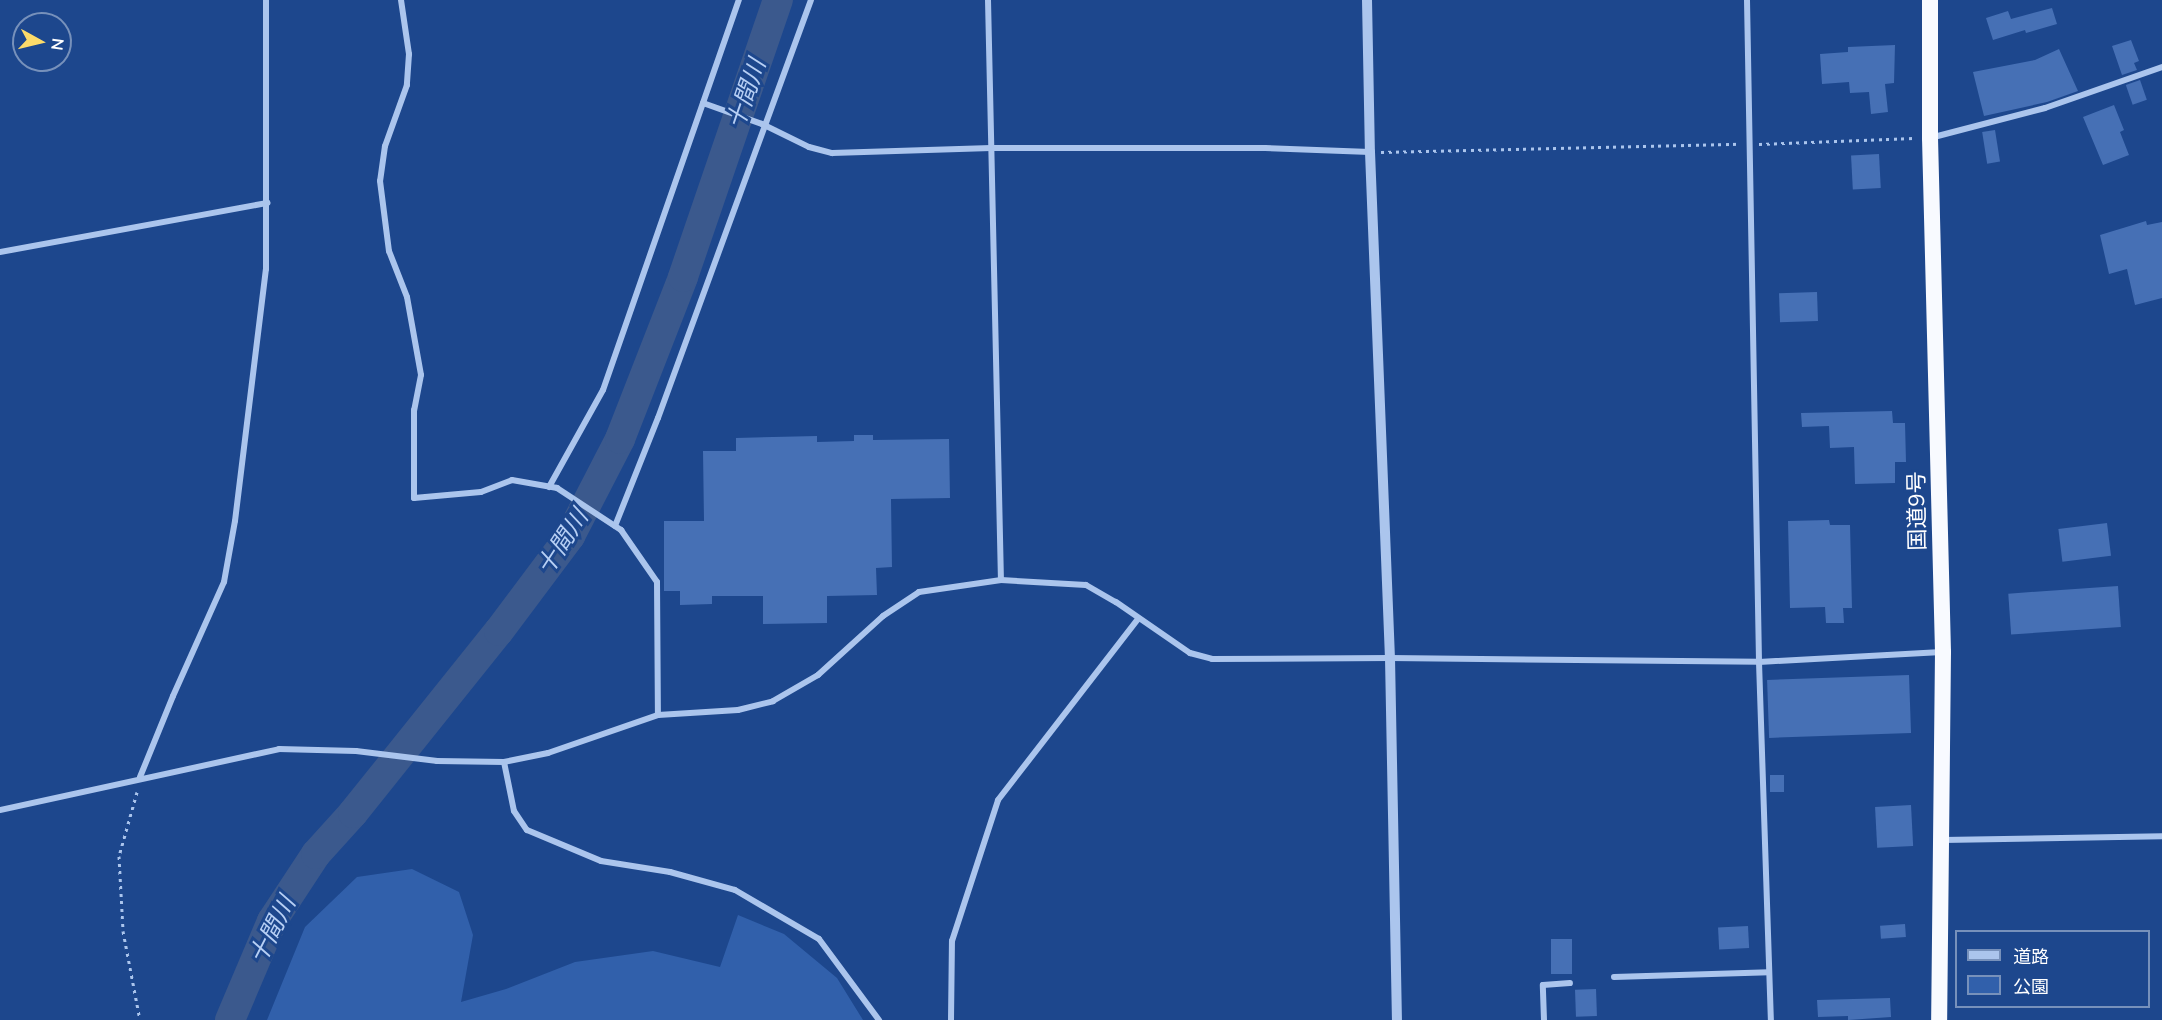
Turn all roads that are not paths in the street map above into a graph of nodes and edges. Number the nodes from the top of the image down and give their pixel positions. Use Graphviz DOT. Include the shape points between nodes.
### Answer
graph roads {
  1 [pos="266,0"];
  2 [pos="400,0"];
  3 [pos="739,0"];
  4 [pos="811,0"];
  5 [pos="988,0"];
  6 [pos="1367,0"];
  7 [pos="1747,0"];
  8 [pos="1930,0"];
  9 [pos="2162,67"];
  10 [pos="703,103"];
  11 [pos="764,125"];
  12 [pos="1930,138"];
  13 [pos="991,148"];
  14 [pos="1370,152"];
  15 [pos="268,203"];
  16 [pos="0,252"];
  17 [pos="549,487"];
  18 [pos="615,526"];
  19 [pos="1001,580"];
  20 [pos="1138,619"];
  21 [pos="1943,652"];
  22 [pos="1390,658"];
  23 [pos="1759,662"];
  24 [pos="658,715"];
  25 [pos="504,762"];
  26 [pos="140,777"];
  27 [pos="0,810"];
  28 [pos="2162,836"];
  29 [pos="1943,840"];
  30 [pos="1769,972"];
  31 [pos="1614,977"];
  32 [pos="1570,982"];
  33 [pos="879,1020"];
  34 [pos="951,1020"];
  35 [pos="1397,1020"];
  36 [pos="1544,1020"];
  37 [pos="1771,1020"];
  38 [pos="1939,1020"];
  1 -- 15 [label="street"];
  2 -- 17 [label="street" via="409,54 407,85 386,146 380,181 389,251 407,297 420,375 414,410 414,498 481,492 512,480"];
  3 -- 10 [label="street"];
  4 -- 11 [label="street"];
  5 -- 13 [label="street"];
  6 -- 14 [label="street"];
  7 -- 23 [label="street"];
  8 -- 12 [label="highway, 国道9号"];
  9 -- 12 [label="street" via="2045,108"];
  10 -- 11 [label="street"];
  10 -- 17 [label="street" via="603,390"];
  11 -- 13 [label="street" via="809,147 832,153"];
  11 -- 18 [label="street"];
  12 -- 21 [label="highway, 国道9号"];
  13 -- 14 [label="street"];
  13 -- 19 [label="street"];
  14 -- 22 [label="street"];
  15 -- 16 [label="street"];
  15 -- 26 [label="street" via="266,269 224,582"];
  17 -- 18 [label="street"];
  18 -- 24 [label="street" via="657,582"];
  19 -- 20 [label="street" via="1086,585"];
  19 -- 24 [label="street" via="919,592 883,616 818,675 773,701 738,710"];
  20 -- 22 [label="street" via="1190,653 1212,660"];
  20 -- 34 [label="street" via="998,800 952,941"];
  21 -- 23 [label="street"];
  21 -- 29 [label="highway, 国道9号"];
  22 -- 23 [label="street"];
  22 -- 35 [label="street"];
  23 -- 30 [label="street"];
  24 -- 25 [label="street" via="548,753"];
  25 -- 26 [label="street" via="279,749"];
  25 -- 33 [label="street" via="514,811 526,830 601,861 670,872 735,890 819,939"];
  26 -- 27 [label="street"];
  28 -- 29 [label="street"];
  29 -- 38 [label="highway, 国道9号"];
  30 -- 31 [label="street"];
  30 -- 37 [label="street"];
  32 -- 36 [label="street" via="1543,986"];
}
